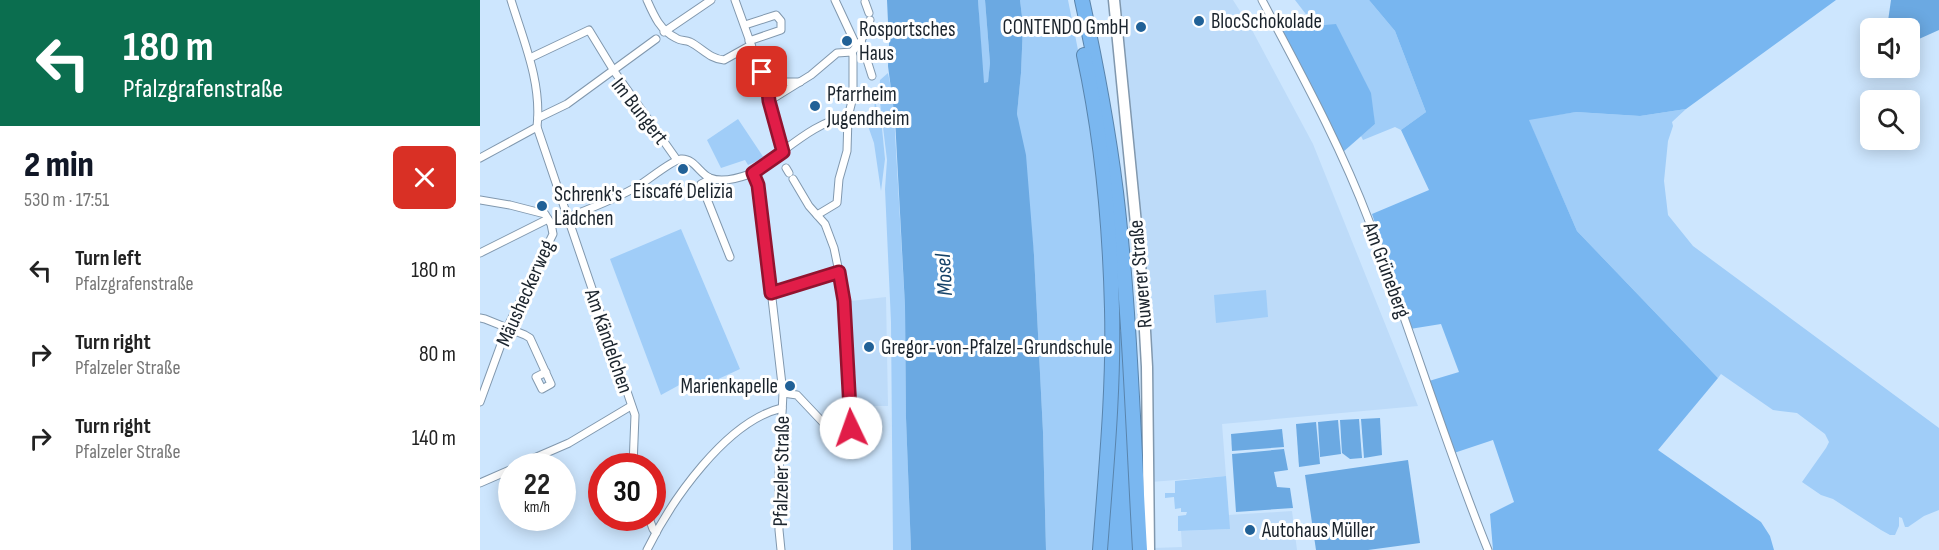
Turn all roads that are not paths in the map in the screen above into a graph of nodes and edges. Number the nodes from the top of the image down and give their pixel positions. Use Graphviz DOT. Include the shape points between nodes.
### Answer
graph roads {
  1 [pos="512,0"];
  2 [pos="647,0"];
  3 [pos="711,0"];
  4 [pos="735,0"];
  5 [pos="835,0"];
  6 [pos="1072,0"];
  7 [pos="1082,0"];
  8 [pos="1114,0"];
  9 [pos="1262,0"];
  10 [pos="865,2"];
  11 [pos="745,25"];
  12 [pos="665,31"];
  13 [pos="656,39"];
  14 [pos="750,43"];
  15 [pos="856,46"];
  16 [pos="530,58"];
  17 [pos="614,71"];
  18 [pos="872,76"];
  19 [pos="800,81"];
  20 [pos="767,82"];
  21 [pos="769,101"];
  22 [pos="848,117"];
  23 [pos="538,118"];
  24 [pos="537,127"];
  25 [pos="783,152"];
  26 [pos="480,158"];
  27 [pos="677,160"];
  28 [pos="753,173"];
  29 [pos="789,173"];
  30 [pos="708,177"];
  31 [pos="480,200"];
  32 [pos="817,215"];
  33 [pos="568,217"];
  34 [pos="549,221"];
  35 [pos="480,253"];
  36 [pos="730,257"];
  37 [pos="839,272"];
  38 [pos="771,293"];
  39 [pos="480,318"];
  40 [pos="507,328"];
  41 [pos="546,372"];
  42 [pos="783,393"];
  43 [pos="480,402"];
  44 [pos="631,406"];
  45 [pos="782,408"];
  46 [pos="851,428"];
  47 [pos="849,450"];
  48 [pos="546,453"];
  49 [pos="634,453"];
  50 [pos="498,475"];
  51 [pos="480,483"];
  52 [pos="656,533"];
  53 [pos="647,550"];
  54 [pos="781,550"];
  55 [pos="1100,550"];
  56 [pos="1140,550"];
  57 [pos="1149,550"];
  58 [pos="1488,550"];
  1 -- 16 [label="street"];
  2 -- 12 [label="street"];
  3 -- 12 [label="street"];
  4 -- 11 [label="street"];
  5 -- 15 [label="street"];
  6 -- 55 [label="highway" via="1098,138 1109,246 1112,362"];
  7 -- 56 [label="highway" via="1101,96 1121,237"];
  8 -- 57 [label="main road, Ruwerer Straße" via="1143,302"];
  9 -- 58 [label="street, Am Grüneberg" via="1335,140 1369,220"];
  10 -- 15 [label="street" via="870,16"];
  11 -- 14 [label="street"];
  11 -- 14 [label="street" via="776,15 781,21 781,30"];
  12 -- 14 [label="street" via="719,60"];
  13 -- 17 [label="street"];
  14 -- 20 [label="street"];
  15 -- 18 [label="street"];
  15 -- 19 [label="street" via="837,53"];
  15 -- 22 [label="street"];
  16 -- 17 [label="street" via="589,30"];
  16 -- 23 [label="street"];
  17 -- 23 [label="street, Im Bungert" via="567,104"];
  17 -- 27 [label="street, Im Bungert"];
  19 -- 20 [label="street"];
  19 -- 21 [label="street"];
  20 -- 21 [label="street"];
  21 -- 25 [label="street"];
  22 -- 25 [label="street" via="838,118 804,136"];
  22 -- 32 [label="street" via="847,151 837,203"];
  23 -- 24 [label="street"];
  24 -- 26 [label="street"];
  24 -- 33 [label="street, Am Kändelchen"];
  25 -- 28 [label="street"];
  27 -- 30 [label="street" via="688,160"];
  27 -- 33 [label="street" via="639,186"];
  28 -- 30 [label="street" via="720,180"];
  28 -- 38 [label="street, Pfalzeler Straße" via="758,185"];
  29 -- 32 [label="street"];
  30 -- 36 [label="street" via="701,184"];
  31 -- 34 [label="street" via="542,213"];
  32 -- 37 [label="street" via="825,224"];
  33 -- 34 [label="street"];
  33 -- 44 [label="street, Am Kändelchen"];
  34 -- 35 [label="street"];
  34 -- 40 [label="street, Mäusheckerweg" via="553,234"];
  37 -- 38 [label="street"];
  37 -- 46 [label="street"];
  38 -- 42 [label="street, Pfalzeler Straße"];
  39 -- 40 [label="street"];
  40 -- 41 [label="street" via="530,338"];
  40 -- 43 [label="street, Mäusheckerweg"];
  42 -- 45 [label="street, Pfalzeler Straße"];
  42 -- 47 [label="street, Pfalzeler Straße" via="796,395"];
  44 -- 48 [label="street"];
  44 -- 49 [label="street, Am Kändelchen" via="635,415"];
  45 -- 52 [label="street" via="749,423 711,456 693,476"];
  45 -- 54 [label="street, Pfalzeler Straße"];
  50 -- 51 [label="street"];
  52 -- 53 [label="street"];
}
